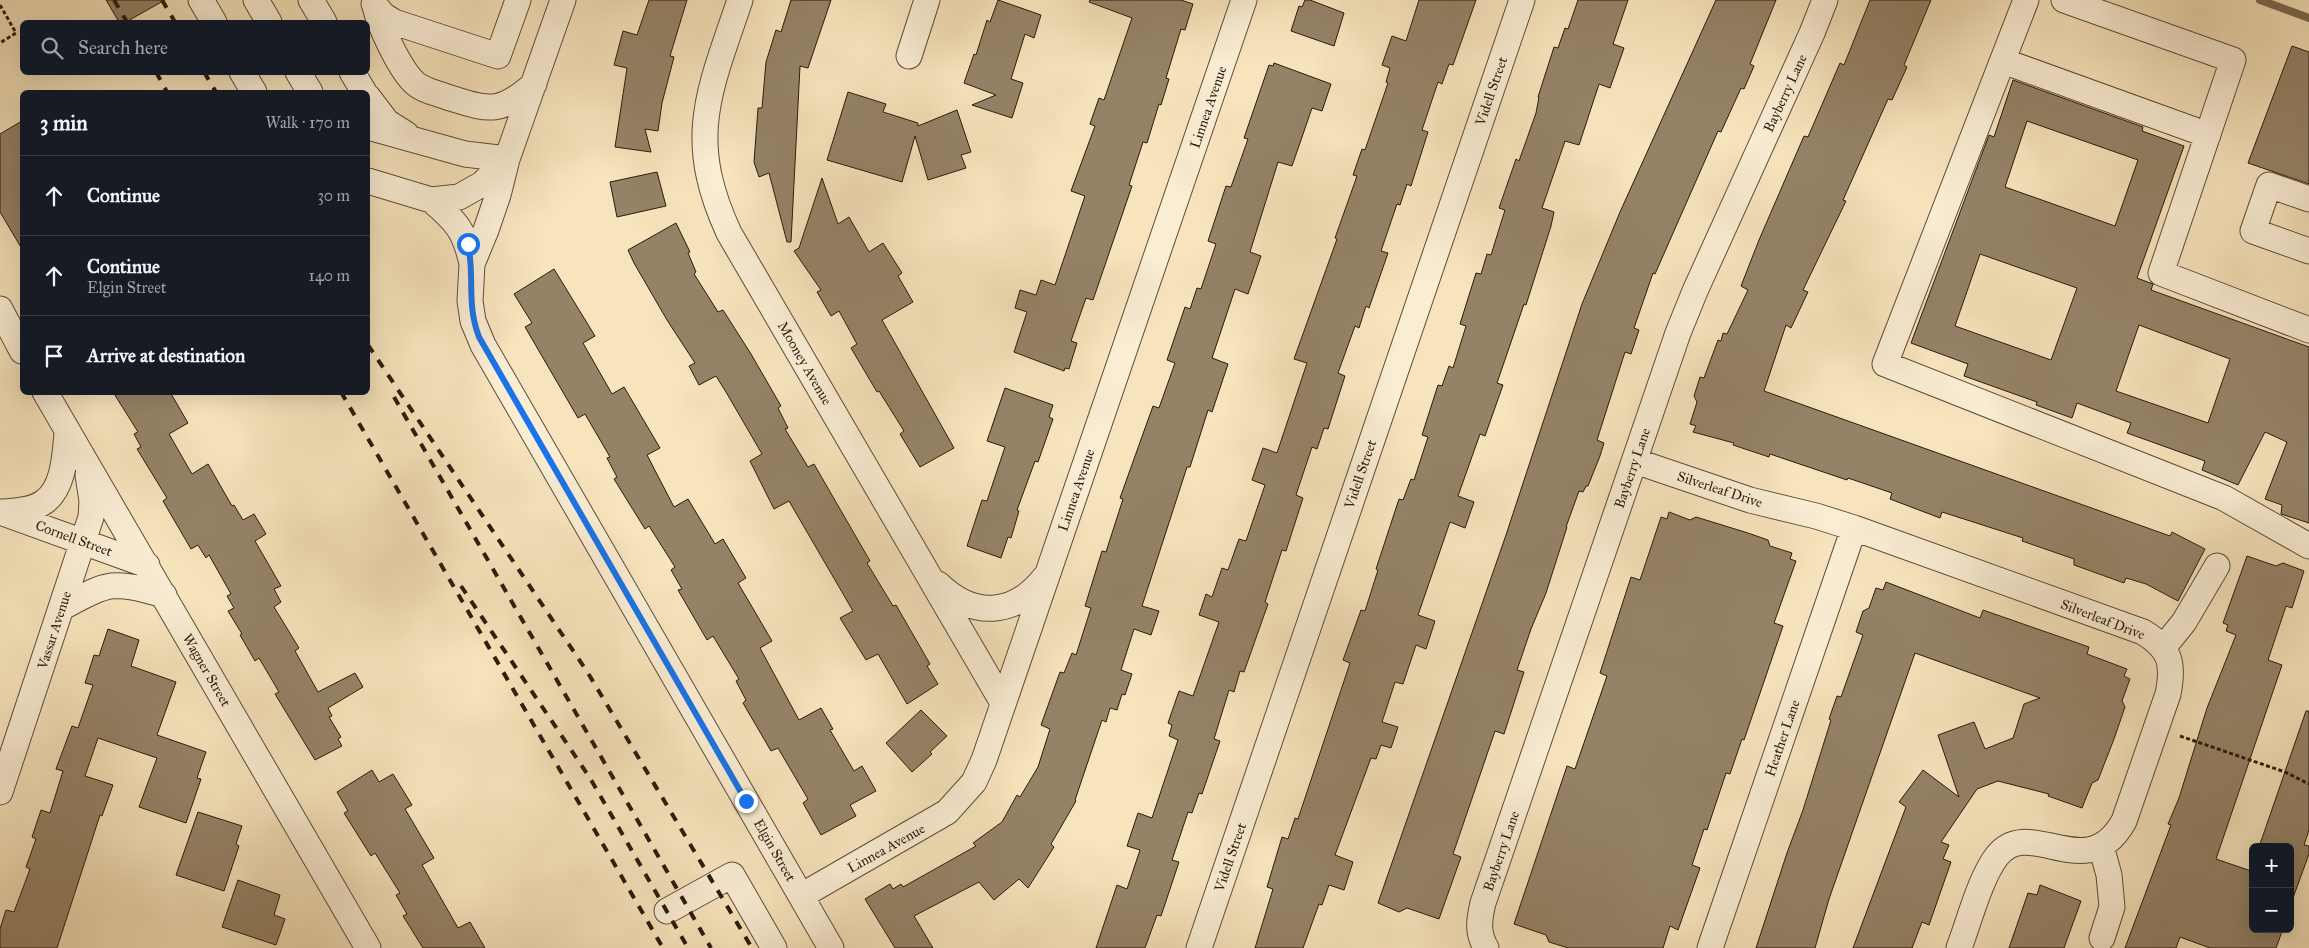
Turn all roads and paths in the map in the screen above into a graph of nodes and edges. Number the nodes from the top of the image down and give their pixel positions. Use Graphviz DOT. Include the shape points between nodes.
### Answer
graph roads {
  1 [pos="201,0"];
  2 [pos="256,0"];
  3 [pos="311,0"];
  4 [pos="518,0"];
  5 [pos="563,0"];
  6 [pos="740,0"];
  7 [pos="927,0"];
  8 [pos="1244,0"];
  9 [pos="1522,0"];
  10 [pos="1825,0"];
  11 [pos="2026,0"];
  12 [pos="2064,0"];
  13 [pos="373,3"];
  14 [pos="0,5"];
  15 [pos="213,20"];
  16 [pos="268,20"];
  17 [pos="323,20"];
  18 [pos="436,36"];
  19 [pos="0,43"];
  20 [pos="909,56"];
  21 [pos="2003,61"];
  22 [pos="408,74"];
  23 [pos="244,75"];
  24 [pos="300,75"];
  25 [pos="354,75"];
  26 [pos="534,84"];
  27 [pos="253,90"];
  28 [pos="309,90"];
  29 [pos="363,90"];
  30 [pos="370,100"];
  31 [pos="370,128"];
  32 [pos="2208,135"];
  33 [pos="416,141"];
  34 [pos="507,159"];
  35 [pos="370,182"];
  36 [pos="2309,199"];
  37 [pos="431,200"];
  38 [pos="2309,251"];
  39 [pos="472,264"];
  40 [pos="0,309"];
  41 [pos="2309,330"];
  42 [pos="20,347"];
  43 [pos="47,395"];
  44 [pos="67,433"];
  45 [pos="1634,461"];
  46 [pos="86,466"];
  47 [pos="1,512"];
  48 [pos="1854,528"];
  49 [pos="84,541"];
  50 [pos="2309,546"];
  51 [pos="147,565"];
  52 [pos="2217,566"];
  53 [pos="1048,573"];
  54 [pos="930,577"];
  55 [pos="164,595"];
  56 [pos="61,608"];
  57 [pos="2163,648"];
  58 [pos="1003,703"];
  59 [pos="2177,735"];
  60 [pos="2309,784"];
  61 [pos="0,792"];
  62 [pos="2101,846"];
  63 [pos="801,896"];
  64 [pos="667,911"];
  65 [pos="2102,938"];
  66 [pos="368,948"];
  67 [pos="774,948"];
  68 [pos="831,948"];
  69 [pos="1198,948"];
  70 [pos="1486,948"];
  71 [pos="1710,948"];
  72 [pos="1959,948"];
  1 -- 15 [label="street"];
  2 -- 16 [label="street"];
  3 -- 17 [label="street"];
  4 -- 18 [label="street" via="498,56"];
  5 -- 26 [label="street"];
  6 -- 54 [label="street, Mooney Avenue" via="707,104 704,132 710,183 717,207 729,233"];
  7 -- 20 [label="street"];
  8 -- 53 [label="street, Linnea Avenue"];
  9 -- 69 [label="street, Videll Street"];
  10 -- 45 [label="street, Bayberry Lane" via="1695,291"];
  11 -- 21 [label="street"];
  12 -- 32 [label="street" via="2233,60"];
  13 -- 18 [label="street" via="394,22"];
  13 -- 22 [label="street" via="384,32"];
  14 -- 19 [label="path" via="16,33"];
  18 -- 22 [label="street" via="415,42 406,62"];
  21 -- 32 [label="street"];
  21 -- 50 [label="street" via="1885,364 2224,498"];
  22 -- 26 [label="street" via="415,84 427,90 481,108 507,105"];
  23 -- 27 [label="street"];
  24 -- 28 [label="street"];
  25 -- 29 [label="street"];
  26 -- 34 [label="street"];
  30 -- 33 [label="street" via="387,122"];
  31 -- 33 [label="street"];
  32 -- 41 [label="street" via="2161,273"];
  33 -- 34 [label="street" via="465,154"];
  34 -- 37 [label="street" via="472,191 458,197"];
  34 -- 39 [label="street" via="498,195"];
  35 -- 37 [label="street"];
  36 -- 38 [label="street" via="2270,185 2253,231"];
  37 -- 39 [label="street" via="462,231"];
  39 -- 63 [label="street, Elgin Street" via="470,301 479,337"];
  40 -- 42 [label="street"];
  43 -- 44 [label="street, Wagner Street"];
  44 -- 46 [label="street, Wagner Street"];
  44 -- 47 [label="street" via="63,467 57,485 45,502 26,510"];
  45 -- 48 [label="street, Silverleaf Drive" via="1750,500"];
  45 -- 70 [label="street, Bayberry Lane" via="1483,904 1479,920 1480,937"];
  46 -- 49 [label="street, Vassar Avenue" via="92,501"];
  46 -- 51 [label="street, Wagner Street"];
  47 -- 49 [label="street, Cornell Street"];
  48 -- 57 [label="street, Silverleaf Drive" via="2143,632"];
  48 -- 71 [label="street, Heather Lane"];
  49 -- 51 [label="street, Cornell Street"];
  49 -- 56 [label="street, Vassar Avenue"];
  51 -- 55 [label="street, Wagner Street"];
  52 -- 57 [label="street" via="2184,622"];
  53 -- 54 [label="street" via="1025,597 994,608 976,608 960,602"];
  53 -- 58 [label="street, Linnea Avenue"];
  54 -- 58 [label="street, Mooney Avenue"];
  55 -- 56 [label="street" via="115,584 99,588"];
  55 -- 66 [label="street, Wagner Street"];
  56 -- 61 [label="street, Vassar Avenue"];
  57 -- 62 [label="street" via="2169,657 2171,677 2168,694 2124,821 2117,833"];
  58 -- 63 [label="street, Linnea Avenue" via="974,782 947,812"];
  59 -- 60 [label="path" via="2285,772"];
  62 -- 65 [label="street" via="2109,876 2112,907"];
  62 -- 72 [label="street" via="2081,852 2035,842 2021,842 2008,847 1997,855 1985,877"];
  63 -- 68 [label="street, Elgin Street"];
  64 -- 67 [label="street" via="732,875"];
}
